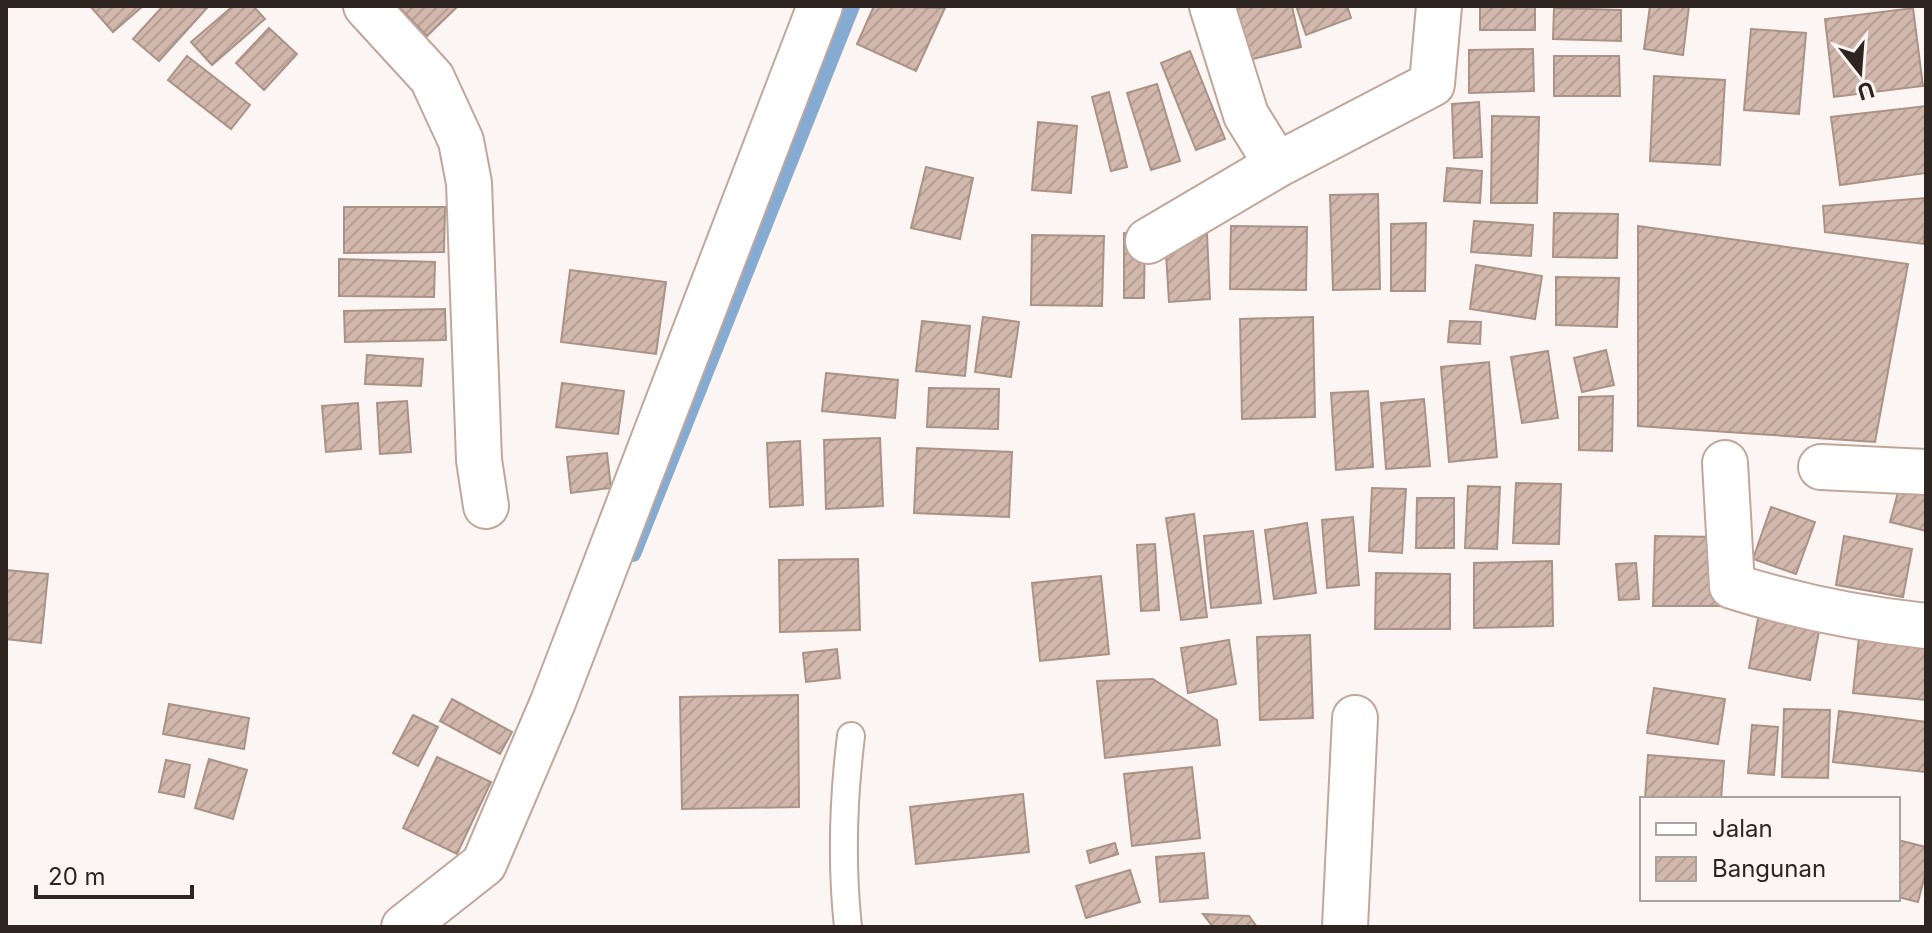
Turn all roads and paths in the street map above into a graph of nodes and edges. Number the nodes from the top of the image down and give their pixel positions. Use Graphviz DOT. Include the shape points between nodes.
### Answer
graph roads {
  1 [pos="366,6"];
  2 [pos="820,6"];
  3 [pos="1212,6"];
  4 [pos="1439,6"];
  5 [pos="1277,165"];
  6 [pos="1148,241"];
  7 [pos="1725,463"];
  8 [pos="1821,467"];
  9 [pos="1926,472"];
  10 [pos="486,506"];
  11 [pos="1926,626"];
  12 [pos="1355,718"];
  13 [pos="851,736"];
  14 [pos="404,927"];
  15 [pos="848,927"];
  16 [pos="1345,927"];
  1 -- 10 [label="street" via="432,78 461,141 469,183 479,460"];
  2 -- 14 [label="street" via="553,702 484,864"];
  3 -- 5 [label="street" via="1246,115"];
  4 -- 5 [label="street" via="1432,84"];
  5 -- 6 [label="street"];
  7 -- 11 [label="street" via="1732,586 1786,603"];
  8 -- 9 [label="street"];
  12 -- 16 [label="street"];
  13 -- 15 [label="lane" via="843,801"];
}
